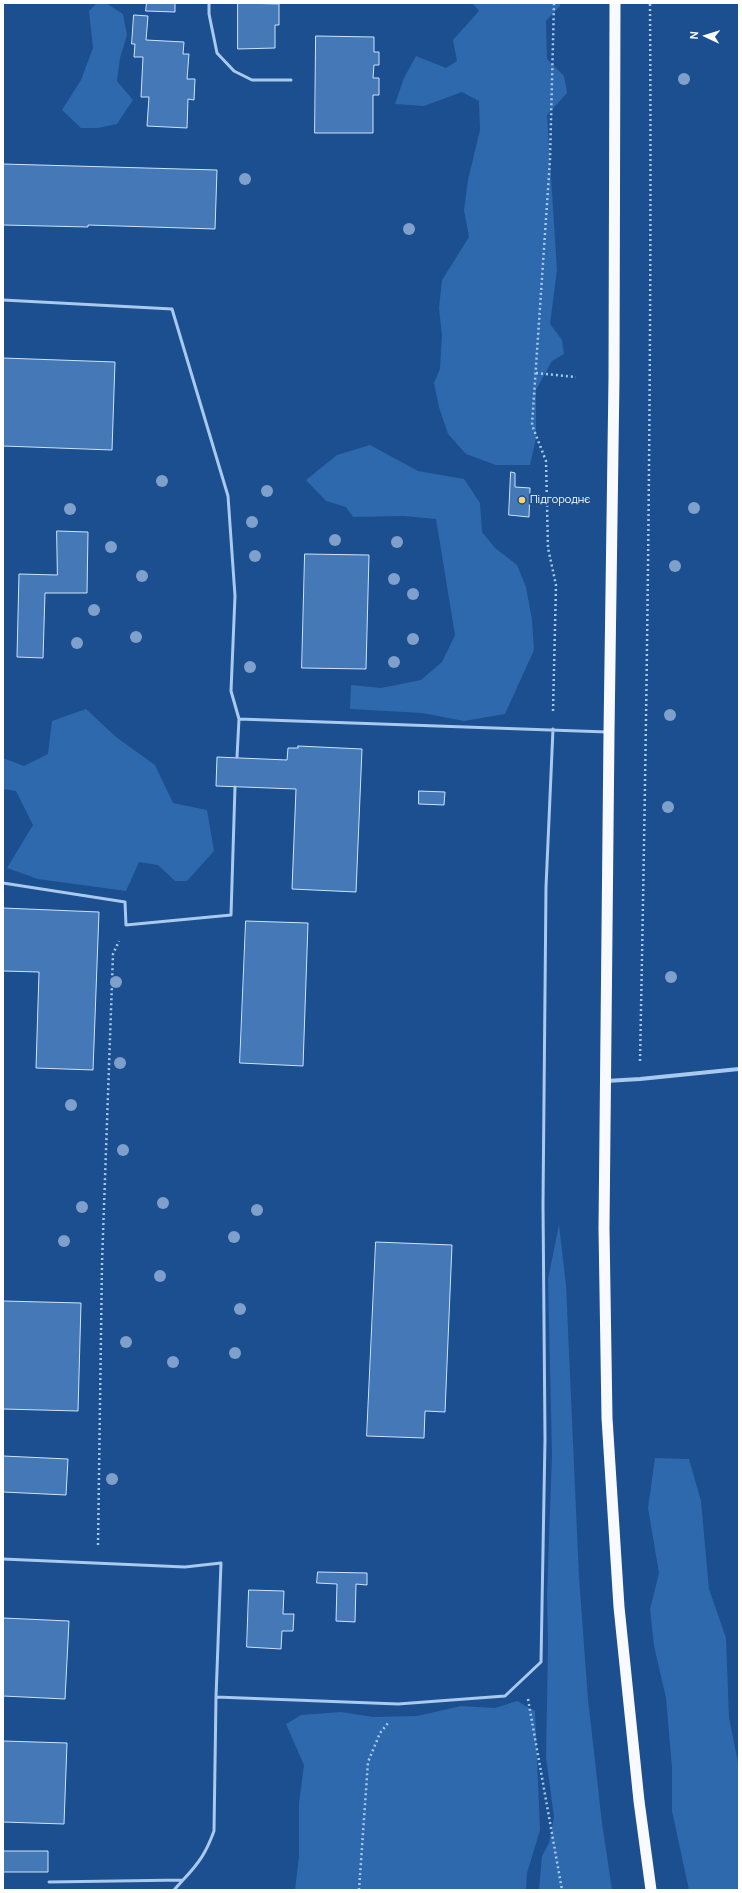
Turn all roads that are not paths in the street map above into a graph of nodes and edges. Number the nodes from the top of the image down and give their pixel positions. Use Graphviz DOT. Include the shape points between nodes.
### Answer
graph roads {
  1 [pos="209,3"];
  2 [pos="615,3"];
  3 [pos="291,80"];
  4 [pos="3,300"];
  5 [pos="239,719"];
  6 [pos="553,729"];
  7 [pos="608,732"];
  8 [pos="237,758"];
  9 [pos="236,787"];
  10 [pos="3,883"];
  11 [pos="739,1069"];
  12 [pos="606,1081"];
  13 [pos="3,1559"];
  14 [pos="216,1697"];
  15 [pos="183,1880"];
  16 [pos="49,1882"];
  17 [pos="174,1890"];
  18 [pos="651,1890"];
  1 -- 3 [label="lane" via="218,53 234,70 252,80"];
  2 -- 7 [label="highway" via="614,378"];
  4 -- 5 [label="lane" via="172,309 228,496 235,596 231,691"];
  5 -- 6 [label="lane"];
  5 -- 8 [label="lane"];
  6 -- 7 [label="lane"];
  6 -- 14 [label="lane" via="546,887 543,1204 545,1439 541,1662 505,1696 398,1704"];
  7 -- 12 [label="highway"];
  9 -- 10 [label="lane" via="231,915 126,925 125,902"];
  11 -- 12 [label="street"];
  12 -- 18 [label="highway" via="604,1228 607,1418 619,1607 639,1802"];
  13 -- 14 [label="lane" via="185,1567 221,1563"];
  14 -- 15 [label="lane" via="214,1831 200,1863"];
  15 -- 16 [label="lane"];
  15 -- 17 [label="lane"];
}
